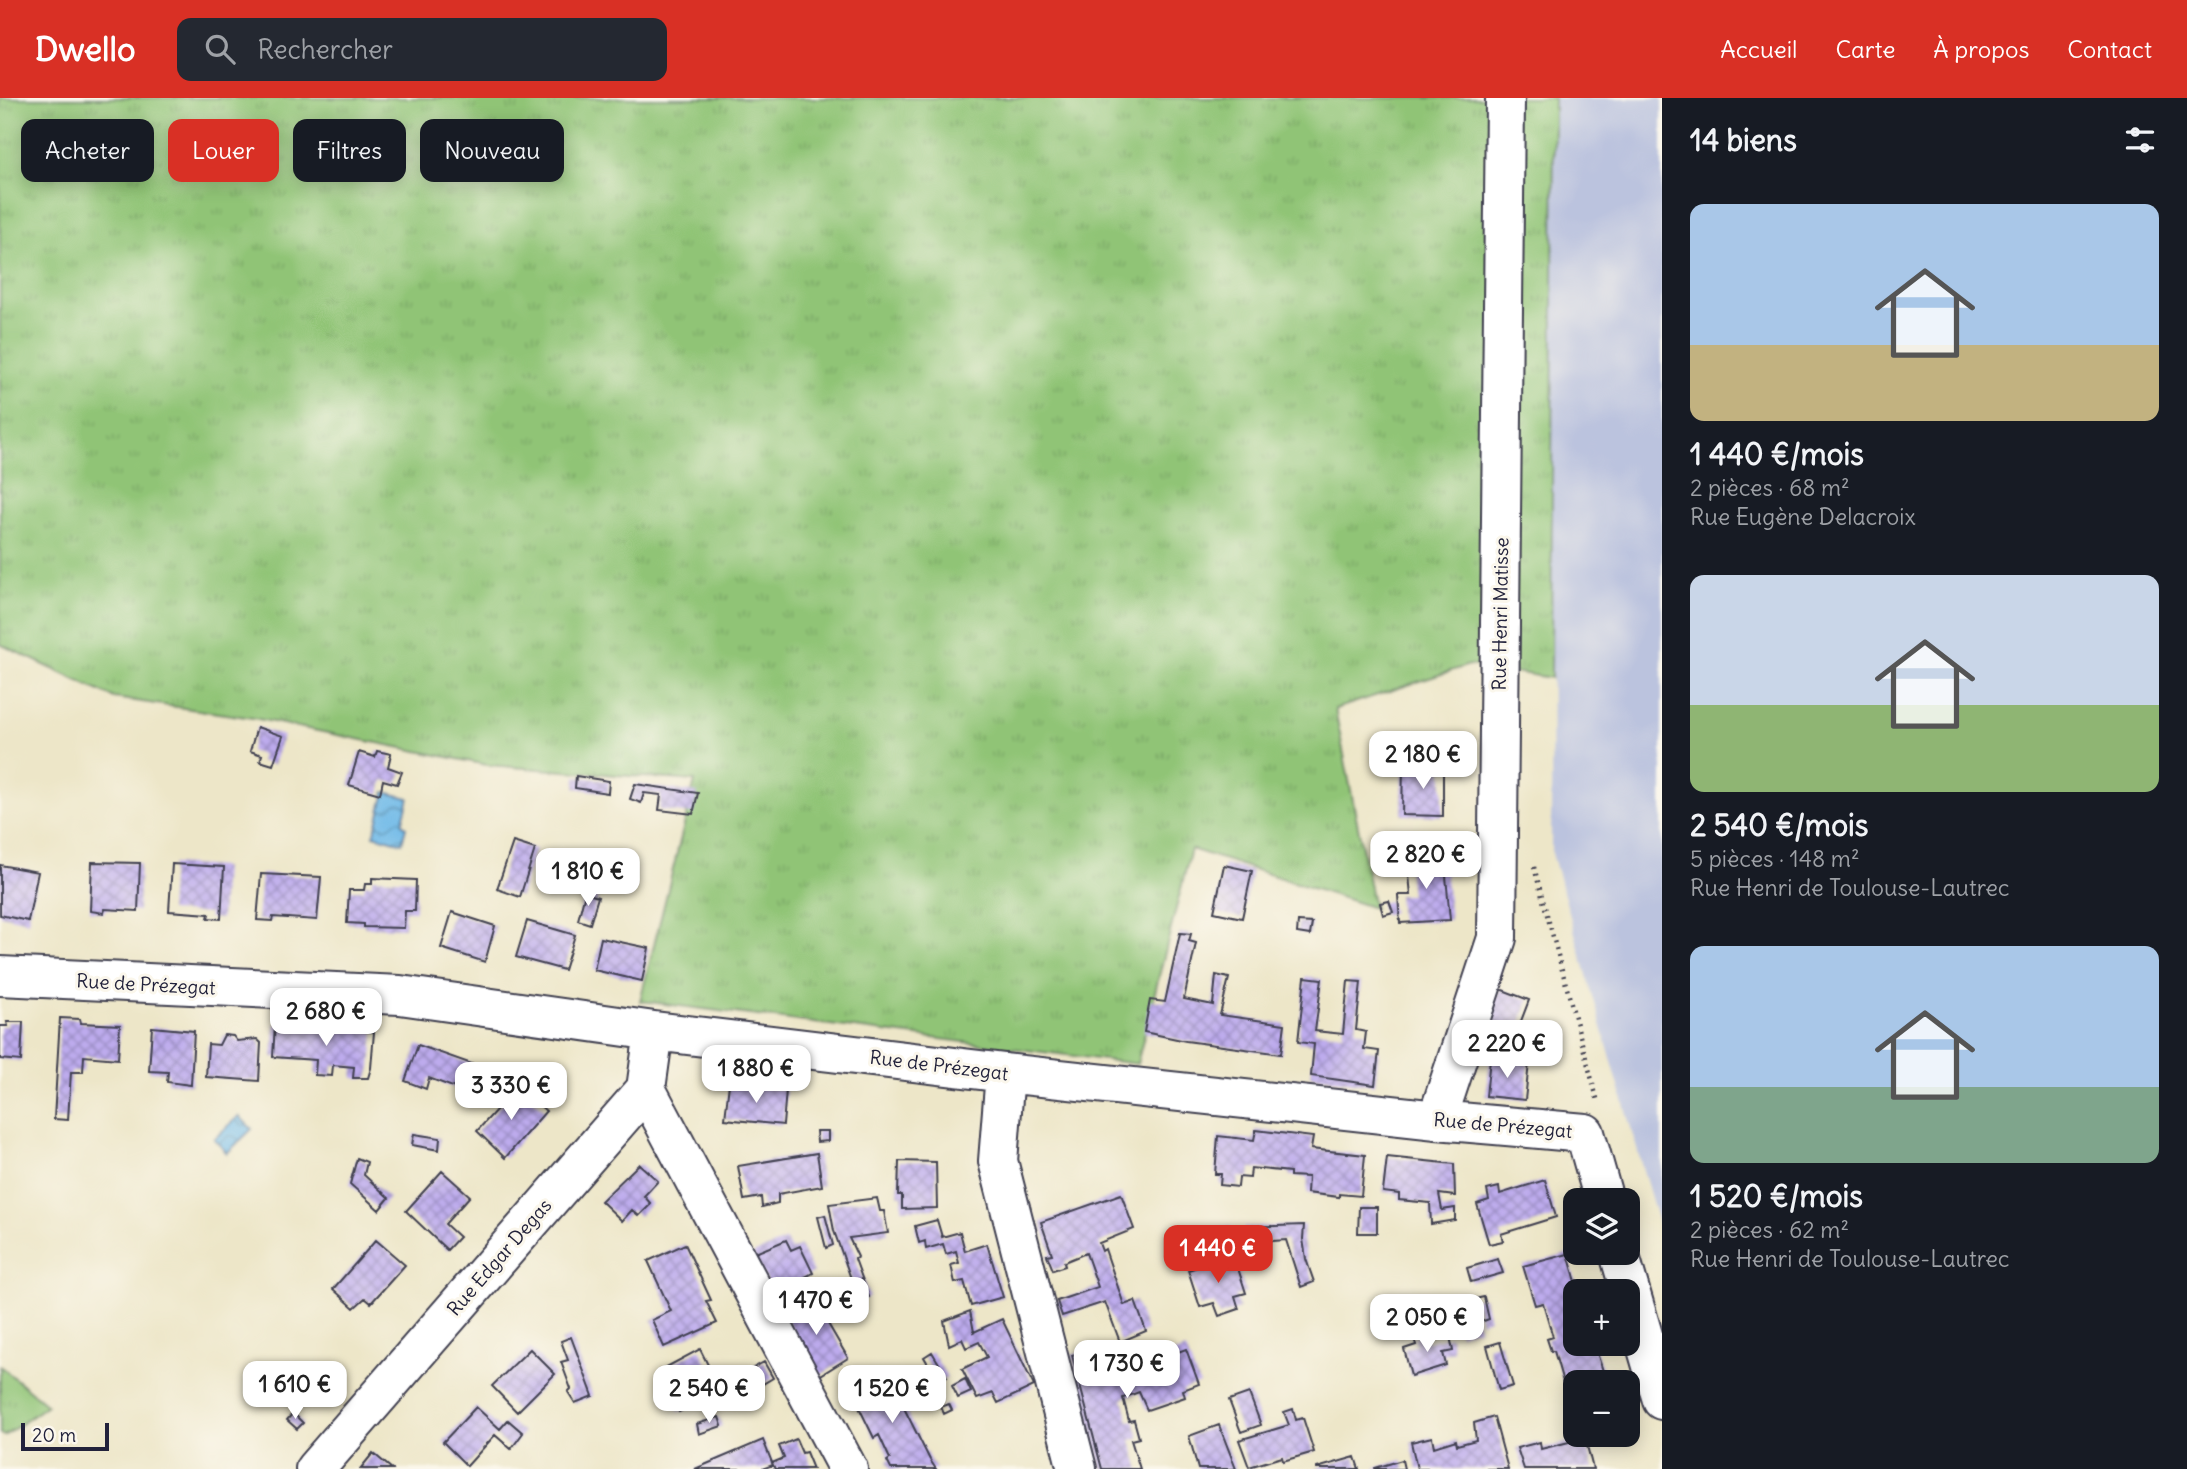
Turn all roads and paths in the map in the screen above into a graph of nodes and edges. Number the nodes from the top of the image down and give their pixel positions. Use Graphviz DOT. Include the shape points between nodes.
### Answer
graph roads {
  1 [pos="1505,98"];
  2 [pos="1531,860"];
  3 [pos="0,976"];
  4 [pos="654,1031"];
  5 [pos="1005,1073"];
  6 [pos="646,1088"];
  7 [pos="1437,1120"];
  8 [pos="1593,1121"];
  9 [pos="1602,1188"];
  10 [pos="1623,1265"];
  11 [pos="1662,1400"];
  12 [pos="315,1469"];
  13 [pos="848,1469"];
  14 [pos="1077,1469"];
  1 -- 7 [label="street, Rue Henri Matisse" via="1497,938"];
  2 -- 8 [label="path"];
  3 -- 4 [label="street, Rue de Prézegat" via="400,995"];
  4 -- 5 [label="street, Rue de Prézegat"];
  4 -- 6 [label="street"];
  5 -- 7 [label="street, Rue de Prézegat"];
  5 -- 14 [label="street" via="998,1161"];
  6 -- 12 [label="street, Rue Edgar Degas"];
  6 -- 13 [label="street"];
  7 -- 8 [label="street, Rue de Prézegat"];
  8 -- 9 [label="street"];
  10 -- 11 [label="street"];
}
